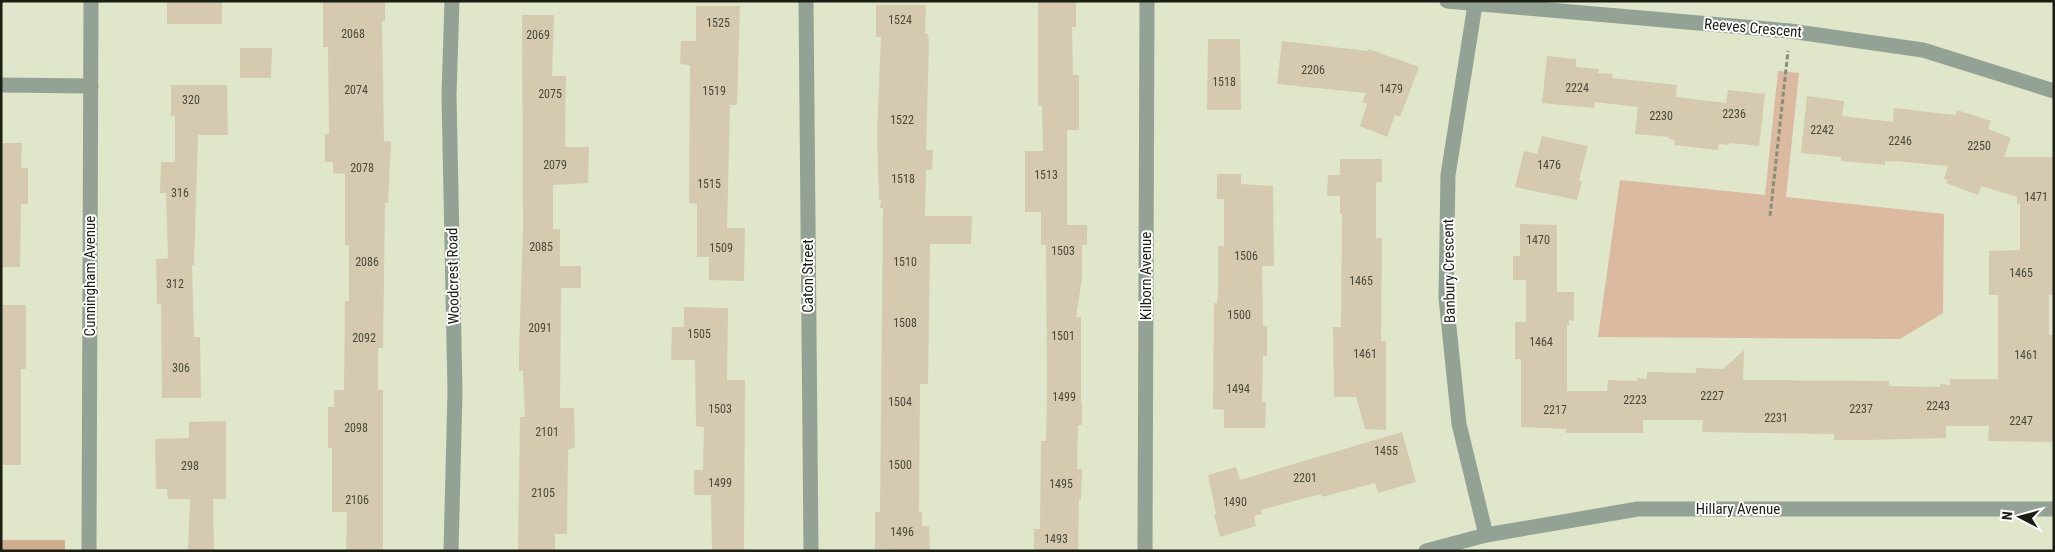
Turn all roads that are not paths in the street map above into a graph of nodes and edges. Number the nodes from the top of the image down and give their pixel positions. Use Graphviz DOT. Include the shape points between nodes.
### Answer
graph roads {
  1 [pos="91,1"];
  2 [pos="452,1"];
  3 [pos="806,1"];
  4 [pos="1147,1"];
  5 [pos="1447,1"];
  6 [pos="1475,5"];
  7 [pos="1,85"];
  8 [pos="91,86"];
  9 [pos="2054,91"];
  10 [pos="2054,509"];
  11 [pos="1486,535"];
  12 [pos="88,551"];
  13 [pos="451,551"];
  14 [pos="811,551"];
  15 [pos="1145,551"];
  16 [pos="1426,551"];
  1 -- 8 [label="street, Cunningham Avenue"];
  2 -- 13 [label="street, Woodcrest Road" via="449,95 455,392"];
  3 -- 14 [label="street, Caton Street"];
  4 -- 15 [label="street, Kilborn Avenue"];
  5 -- 6 [label="street, Reeves Crescent"];
  6 -- 9 [label="street, Reeves Crescent" via="1790,31 1923,50"];
  6 -- 11 [label="street, Banbury Crescent" via="1448,175 1446,298 1459,424"];
  7 -- 8 [label="street"];
  8 -- 12 [label="street, Cunningham Avenue"];
  10 -- 11 [label="street, Hillary Avenue" via="1638,509"];
  11 -- 16 [label="street, Hillary Avenue"];
}
